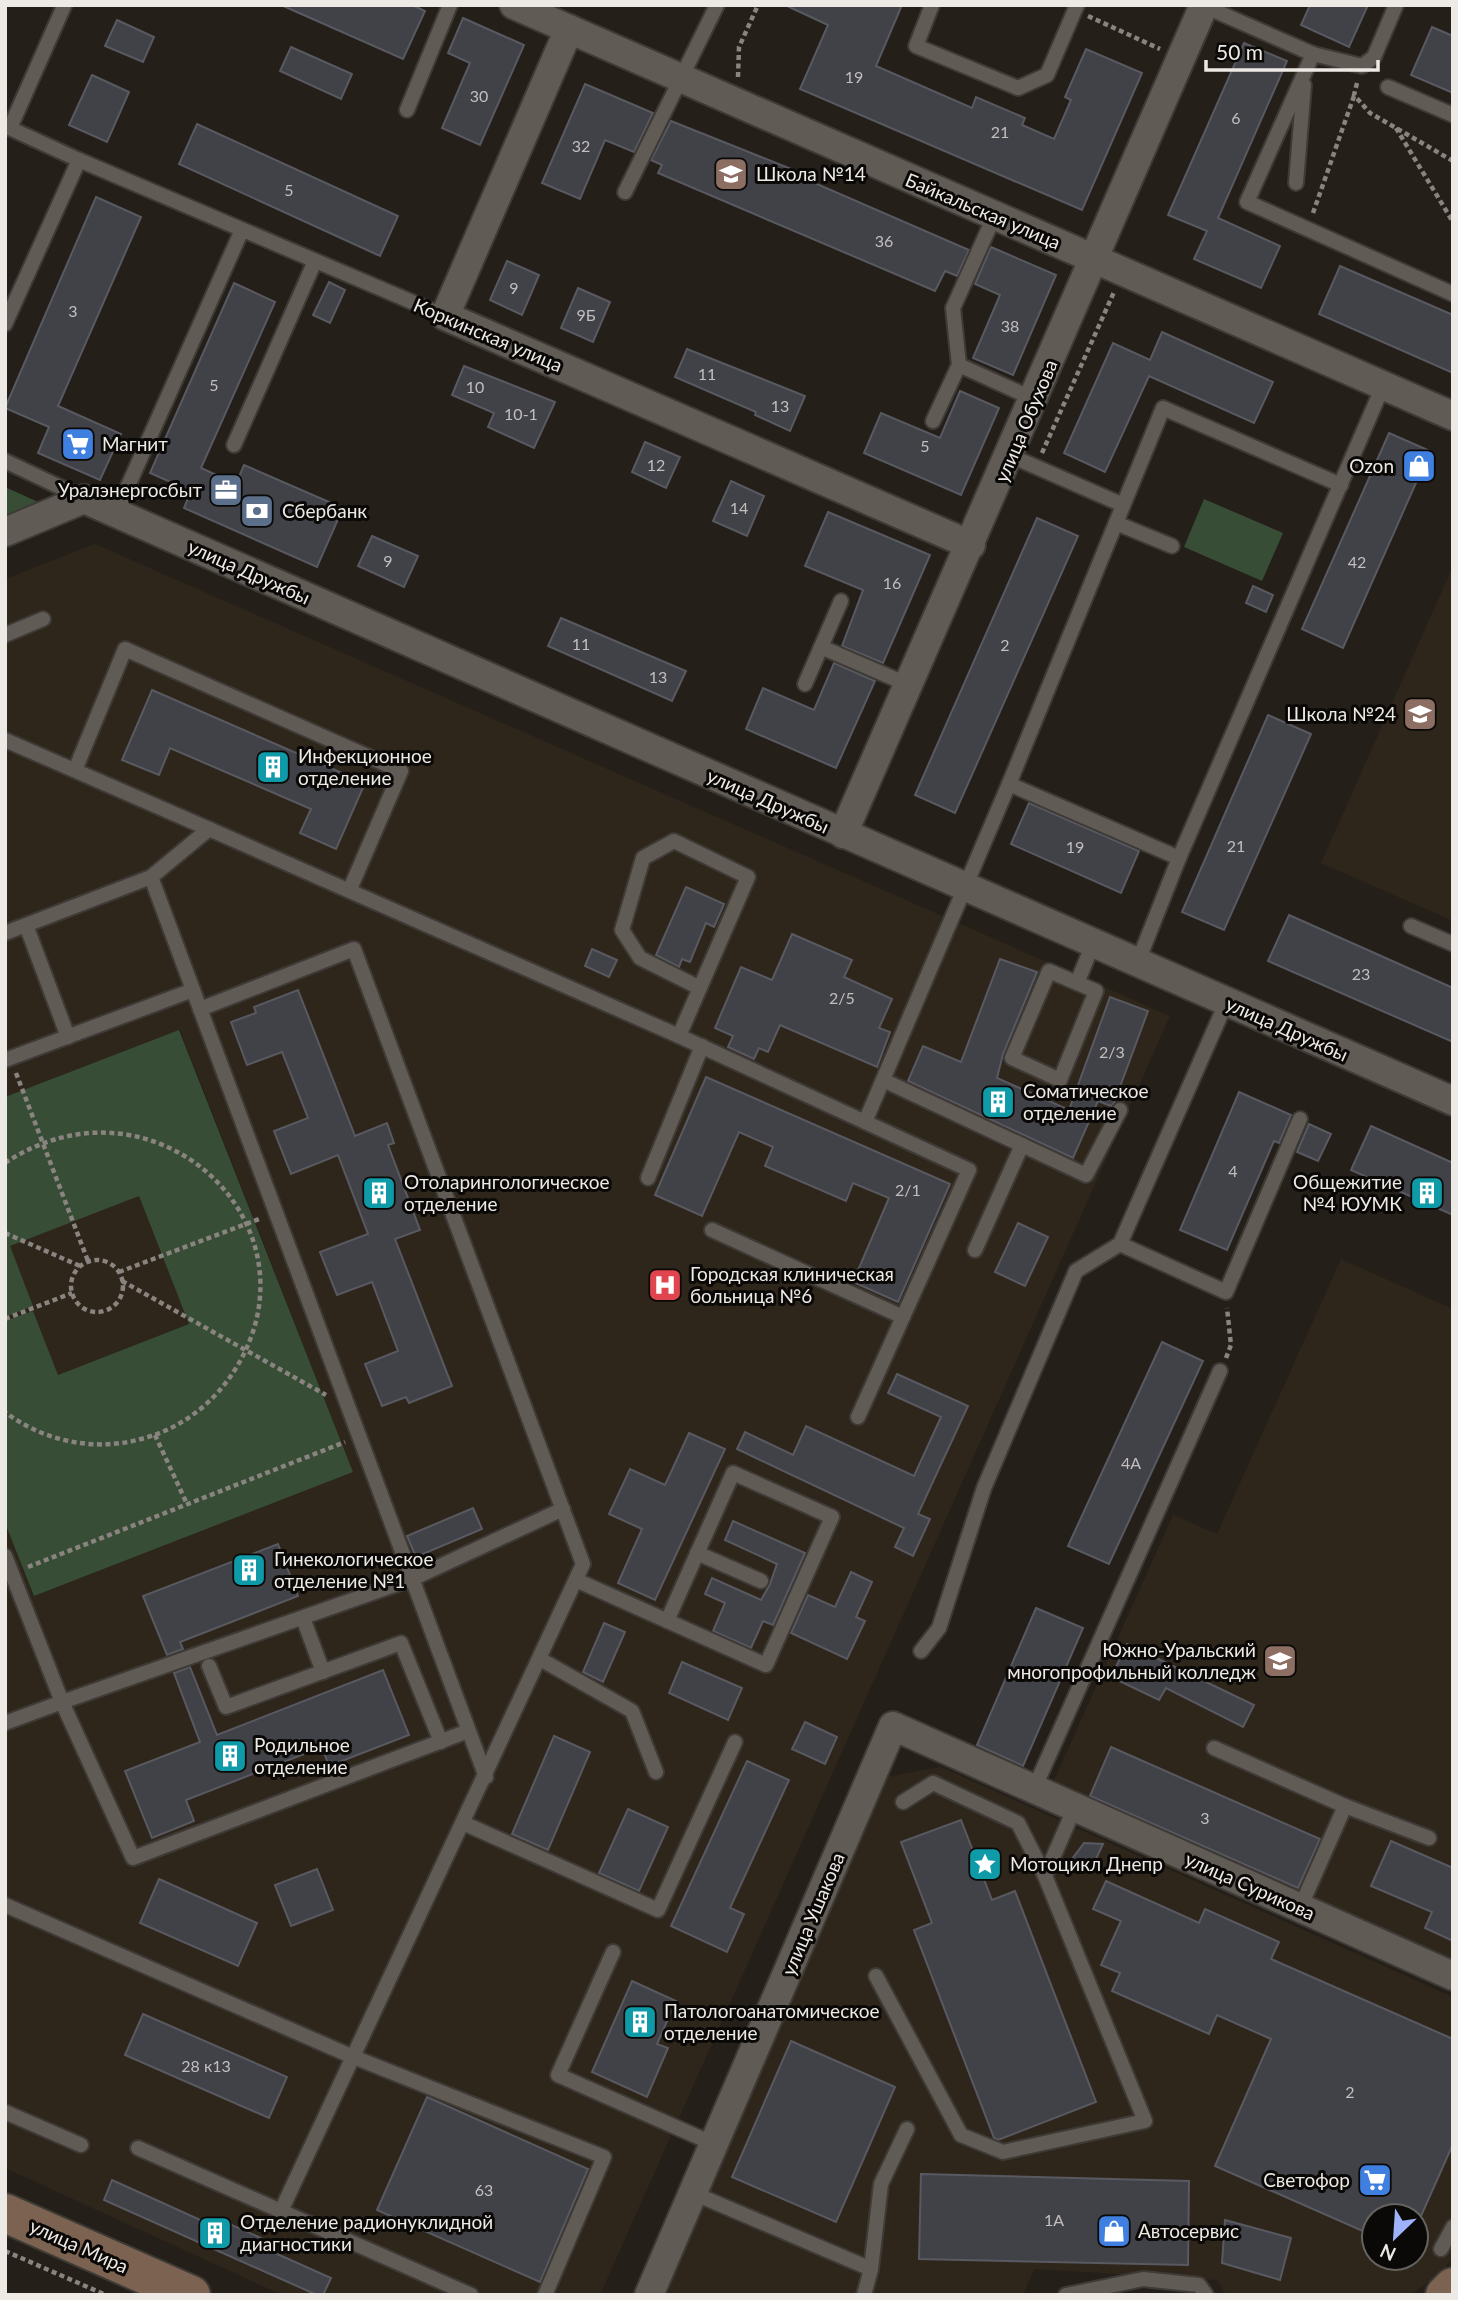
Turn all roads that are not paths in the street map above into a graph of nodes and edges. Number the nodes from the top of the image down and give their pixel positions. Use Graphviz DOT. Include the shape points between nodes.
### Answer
graph roads {
  1 [pos="450,5"];
  2 [pos="514,5"];
  3 [pos="717,5"];
  4 [pos="932,5"];
  5 [pos="1396,5"];
  6 [pos="64,6"];
  7 [pos="1204,6"];
  8 [pos="1076,8"];
  9 [pos="569,29"];
  10 [pos="1313,54"];
  11 [pos="1305,73"];
  12 [pos="679,77"];
  13 [pos="1388,87"];
  14 [pos="407,110"];
  15 [pos="1453,115"];
  16 [pos="8,127"];
  17 [pos="79,160"];
  18 [pos="1296,183"];
  19 [pos="625,192"];
  20 [pos="994,217"];
  21 [pos="242,230"];
  22 [pos="1093,259"];
  23 [pos="315,261"];
  24 [pos="1453,294"];
  25 [pos="445,316"];
  26 [pos="5,324"];
  27 [pos="959,366"];
  28 [pos="1383,386"];
  29 [pos="1036,400"];
  30 [pos="1453,416"];
  31 [pos="933,421"];
  32 [pos="234,445"];
  33 [pos="5,461"];
  34 [pos="1023,461"];
  35 [pos="1341,485"];
  36 [pos="84,499"];
  37 [pos="1124,505"];
  38 [pos="116,513"];
  39 [pos="1116,523"];
  40 [pos="5,532"];
  41 [pos="971,545"];
  42 [pos="1172,546"];
  43 [pos="841,601"];
  44 [pos="43,619"];
  45 [pos="5,635"];
  46 [pos="821,648"];
  47 [pos="805,684"];
  48 [pos="909,685"];
  49 [pos="5,740"];
  50 [pos="75,770"];
  51 [pos="1009,784"];
  52 [pos="209,829"];
  53 [pos="843,834"];
  54 [pos="1180,858"];
  55 [pos="151,877"];
  56 [pos="966,888"];
  57 [pos="350,889"];
  58 [pos="26,925"];
  59 [pos="1411,926"];
  60 [pos="5,933"];
  61 [pos="1093,944"];
  62 [pos="1453,944"];
  63 [pos="1137,964"];
  64 [pos="1077,983"];
  65 [pos="700,988"];
  66 [pos="192,990"];
  67 [pos="1226,1003"];
  68 [pos="200,1009"];
  69 [pos="679,1035"];
  70 [pos="68,1037"];
  71 [pos="702,1046"];
  72 [pos="8,1059"];
  73 [pos="883,1080"];
  74 [pos="1453,1101"];
  75 [pos="1120,1110"];
  76 [pos="1300,1119"];
  77 [pos="865,1122"];
  78 [pos="1022,1145"];
  79 [pos="648,1178"];
  80 [pos="712,1230"];
  81 [pos="1120,1244"];
  82 [pos="975,1250"];
  83 [pos="903,1317"];
  84 [pos="1220,1371"];
  85 [pos="858,1417"];
  86 [pos="563,1509"];
  87 [pos="697,1553"];
  88 [pos="5,1556"];
  89 [pos="412,1579"];
  90 [pos="576,1580"];
  91 [pos="761,1581"];
  92 [pos="303,1618"];
  93 [pos="667,1620"];
  94 [pos="921,1651"];
  95 [pos="540,1659"];
  96 [pos="209,1666"];
  97 [pos="323,1672"];
  98 [pos="62,1702"];
  99 [pos="5,1723"];
  100 [pos="893,1726"];
  101 [pos="468,1731"];
  102 [pos="441,1742"];
  103 [pos="735,1742"];
  104 [pos="1214,1748"];
  105 [pos="656,1772"];
  106 [pos="486,1777"];
  107 [pos="1034,1789"];
  108 [pos="903,1802"];
  109 [pos="1345,1806"];
  110 [pos="1075,1807"];
  111 [pos="463,1824"];
  112 [pos="1429,1838"];
  113 [pos="1045,1876"];
  114 [pos="5,1905"];
  115 [pos="1300,1908"];
  116 [pos="612,1952"];
  117 [pos="876,1976"];
  118 [pos="1453,1976"];
  119 [pos="352,2056"];
  120 [pos="5,2112"];
  121 [pos="907,2129"];
  122 [pos="714,2144"];
  123 [pos="80,2145"];
  124 [pos="138,2148"];
  125 [pos="693,2193"];
  126 [pos="281,2211"];
  127 [pos="5,2213"];
  128 [pos="1453,2227"];
  129 [pos="1441,2249"];
  130 [pos="871,2269"];
  131 [pos="1453,2287"];
  132 [pos="191,2295"];
  133 [pos="471,2295"];
  134 [pos="545,2295"];
  135 [pos="649,2295"];
  136 [pos="864,2295"];
  137 [pos="1066,2295"];
  138 [pos="1206,2295"];
  139 [pos="1445,2295"];
  1 -- 14 [label="lane"];
  2 -- 9 [label="street, Байкальская улица"];
  3 -- 12 [label="lane"];
  4 -- 8 [label="lane" via="916,46 1018,88 1047,75"];
  5 -- 10 [label="lane" via="1374,57 1362,66"];
  6 -- 16 [label="lane"];
  7 -- 10 [label="lane"];
  7 -- 22 [label="street, улица Обухова"];
  9 -- 12 [label="street, Байкальская улица"];
  9 -- 25 [label="street"];
  10 -- 11 [label="lane"];
  11 -- 18 [label="lane"];
  11 -- 24 [label="lane" via="1247,202"];
  12 -- 19 [label="lane"];
  12 -- 20 [label="street, Байкальская улица"];
  13 -- 15 [label="lane"];
  16 -- 17 [label="lane, Коркинская улица"];
  17 -- 21 [label="lane, Коркинская улица"];
  17 -- 26 [label="lane"];
  20 -- 22 [label="street, Байкальская улица"];
  20 -- 27 [label="lane" via="953,308"];
  21 -- 23 [label="lane, Коркинская улица"];
  21 -- 38 [label="lane"];
  22 -- 28 [label="street, Байкальская улица"];
  22 -- 29 [label="street, улица Обухова"];
  23 -- 25 [label="lane, Коркинская улица"];
  23 -- 32 [label="lane"];
  25 -- 41 [label="street, Коркинская улица"];
  27 -- 29 [label="lane"];
  27 -- 31 [label="lane"];
  28 -- 30 [label="street, Байкальская улица"];
  28 -- 35 [label="lane"];
  29 -- 34 [label="street, улица Обухова"];
  33 -- 36 [label="lane, улица Дружбы"];
  34 -- 37 [label="lane"];
  34 -- 41 [label="street, улица Обухова"];
  35 -- 37 [label="lane" via="1163,408"];
  35 -- 54 [label="lane"];
  36 -- 38 [label="street, улица Дружбы"];
  36 -- 40 [label="street"];
  37 -- 39 [label="lane"];
  38 -- 53 [label="street, улица Дружбы"];
  39 -- 42 [label="lane"];
  39 -- 51 [label="lane"];
  41 -- 48 [label="street, улица Обухова"];
  43 -- 46 [label="lane"];
  44 -- 45 [label="lane"];
  46 -- 47 [label="lane"];
  46 -- 48 [label="lane"];
  48 -- 53 [label="street, улица Обухова"];
  49 -- 50 [label="lane"];
  50 -- 52 [label="lane"];
  50 -- 57 [label="lane" via="125,649 401,771"];
  51 -- 54 [label="lane"];
  51 -- 56 [label="lane"];
  52 -- 55 [label="lane"];
  52 -- 57 [label="lane"];
  53 -- 56 [label="street, улица Дружбы"];
  54 -- 63 [label="lane"];
  55 -- 58 [label="lane"];
  55 -- 66 [label="lane"];
  56 -- 61 [label="street, улица Дружбы"];
  56 -- 73 [label="lane"];
  57 -- 69 [label="lane"];
  58 -- 60 [label="lane"];
  58 -- 70 [label="lane"];
  59 -- 62 [label="lane"];
  61 -- 63 [label="street, улица Дружбы"];
  61 -- 64 [label="lane"];
  63 -- 67 [label="street, улица Дружбы"];
  64 -- 64 [label="lane" via="1049,971 1013,1058 1060,1080 1096,991"];
  65 -- 65 [label="lane" via="748,877 674,841 643,858 622,930 640,958"];
  65 -- 69 [label="lane"];
  66 -- 68 [label="lane"];
  66 -- 70 [label="lane"];
  67 -- 74 [label="street, улица Дружбы"];
  67 -- 81 [label="lane"];
  68 -- 86 [label="lane" via="354,948"];
  68 -- 89 [label="lane"];
  69 -- 71 [label="lane"];
  70 -- 72 [label="lane"];
  71 -- 77 [label="lane"];
  71 -- 79 [label="lane"];
  73 -- 77 [label="lane"];
  73 -- 78 [label="lane"];
  75 -- 78 [label="lane" via="1086,1175"];
  76 -- 81 [label="lane" via="1226,1292"];
  77 -- 83 [label="lane" via="969,1170"];
  78 -- 82 [label="lane"];
  80 -- 83 [label="lane"];
  81 -- 94 [label="lane" via="1076,1271 984,1488 939,1628"];
  83 -- 85 [label="lane"];
  84 -- 107 [label="lane"];
  86 -- 89 [label="lane"];
  86 -- 90 [label="lane" via="583,1564"];
  87 -- 91 [label="lane"];
  87 -- 93 [label="lane"];
  87 -- 93 [label="lane" via="733,1473 832,1517 766,1665"];
  88 -- 98 [label="lane"];
  89 -- 92 [label="lane"];
  89 -- 101 [label="lane"];
  90 -- 93 [label="lane"];
  90 -- 95 [label="lane"];
  92 -- 97 [label="lane"];
  92 -- 98 [label="lane"];
  95 -- 105 [label="lane" via="632,1711"];
  95 -- 106 [label="lane"];
  96 -- 97 [label="lane" via="226,1707"];
  97 -- 102 [label="lane" via="401,1643"];
  98 -- 99 [label="lane"];
  98 -- 102 [label="lane" via="133,1858"];
  100 -- 107 [label="street, улица Сурикова"];
  100 -- 122 [label="street, улица Ушакова"];
  101 -- 102 [label="lane"];
  101 -- 106 [label="lane"];
  103 -- 111 [label="lane" via="658,1910"];
  104 -- 109 [label="lane"];
  106 -- 111 [label="lane"];
  107 -- 110 [label="street, улица Сурикова"];
  108 -- 113 [label="lane" via="933,1783 1017,1823"];
  109 -- 112 [label="lane"];
  109 -- 115 [label="lane"];
  110 -- 113 [label="lane"];
  110 -- 115 [label="street, улица Сурикова"];
  111 -- 119 [label="lane"];
  113 -- 117 [label="lane" via="1145,2121 1003,2152 961,2135"];
  114 -- 119 [label="lane"];
  115 -- 118 [label="street, улица Сурикова"];
  116 -- 122 [label="lane" via="558,2075"];
  119 -- 126 [label="lane"];
  119 -- 134 [label="lane" via="604,2157"];
  120 -- 123 [label="lane"];
  121 -- 130 [label="lane" via="881,2184"];
  122 -- 125 [label="street, улица Ушакова"];
  124 -- 126 [label="lane"];
  125 -- 130 [label="lane"];
  125 -- 135 [label="street, улица Ушакова"];
  126 -- 133 [label="lane"];
  127 -- 132 [label="main road, улица Мира"];
  128 -- 129 [label="lane"];
  130 -- 136 [label="lane"];
  131 -- 139 [label="main road"];
  137 -- 138 [label="lane" via="1143,2279 1199,2285"];
}
